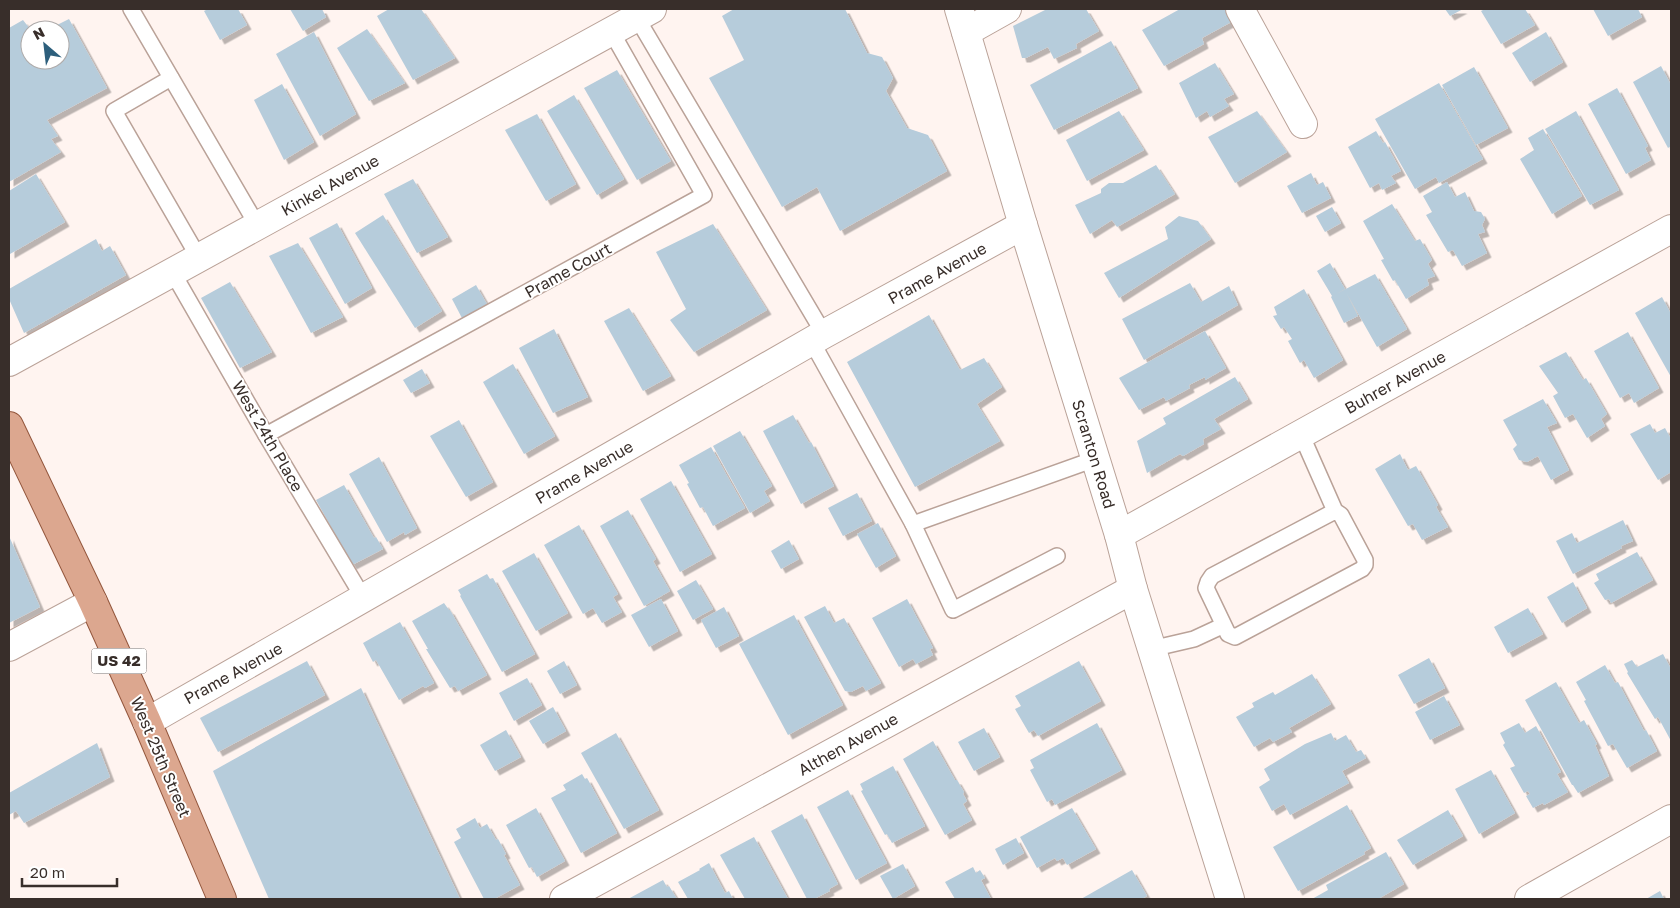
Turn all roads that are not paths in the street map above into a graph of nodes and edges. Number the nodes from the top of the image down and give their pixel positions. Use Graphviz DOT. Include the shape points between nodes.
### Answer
graph roads {
  1 [pos="131,9"];
  2 [pos="1007,9"];
  3 [pos="1240,9"];
  4 [pos="645,13"];
  5 [pos="962,20"];
  6 [pos="611,31"];
  7 [pos="171,78"];
  8 [pos="1303,124"];
  9 [pos="257,225"];
  10 [pos="1023,225"];
  11 [pos="1671,229"];
  12 [pos="199,258"];
  13 [pos="173,272"];
  14 [pos="818,338"];
  15 [pos="9,362"];
  16 [pos="9,426"];
  17 [pos="1301,434"];
  18 [pos="266,435"];
  19 [pos="1095,459"];
  20 [pos="1335,511"];
  21 [pos="913,524"];
  22 [pos="1118,536"];
  23 [pos="1057,556"];
  24 [pos="1133,589"];
  25 [pos="364,599"];
  26 [pos="93,602"];
  27 [pos="1222,626"];
  28 [pos="9,647"];
  29 [pos="1151,649"];
  30 [pos="147,722"];
  31 [pos="1671,820"];
  32 [pos="222,899"];
  33 [pos="564,899"];
  34 [pos="1230,899"];
  35 [pos="1529,899"];
  1 -- 7 [label="lane"];
  2 -- 5 [label="street"];
  3 -- 8 [label="street"];
  4 -- 6 [label="street, Kinkel Avenue"];
  4 -- 14 [label="lane"];
  5 -- 10 [label="street, Scranton Road"];
  6 -- 9 [label="street, Kinkel Avenue"];
  6 -- 18 [label="lane, Prame Court" via="704,195"];
  7 -- 9 [label="lane"];
  7 -- 12 [label="lane" via="114,111"];
  9 -- 12 [label="street, Kinkel Avenue"];
  10 -- 14 [label="street, Prame Avenue"];
  10 -- 19 [label="street, Scranton Road"];
  11 -- 17 [label="street, Buhrer Avenue"];
  12 -- 13 [label="street, Kinkel Avenue"];
  13 -- 15 [label="street, Kinkel Avenue"];
  13 -- 18 [label="lane, West 24th Place"];
  14 -- 21 [label="lane"];
  14 -- 25 [label="street, Prame Avenue"];
  16 -- 26 [label="main road, West 25th Street / US 42"];
  17 -- 20 [label="lane"];
  17 -- 22 [label="street, Buhrer Avenue"];
  18 -- 25 [label="lane, West 24th Place"];
  19 -- 21 [label="lane"];
  19 -- 22 [label="street, Scranton Road"];
  20 -- 27 [label="lane" via="1212,576 1206,588"];
  20 -- 27 [label="lane" via="1341,515 1366,560 1362,569 1235,637"];
  21 -- 23 [label="lane" via="953,610"];
  22 -- 24 [label="street, Scranton Road"];
  24 -- 29 [label="street, Scranton Road"];
  24 -- 33 [label="street, Althen Avenue"];
  25 -- 30 [label="street, Prame Avenue"];
  26 -- 28 [label="street"];
  26 -- 30 [label="main road, West 25th Street / US 42"];
  27 -- 29 [label="lane" via="1194,639"];
  29 -- 34 [label="street, Scranton Road"];
  30 -- 32 [label="main road, West 25th Street / US 42"];
  31 -- 35 [label="street"];
}
